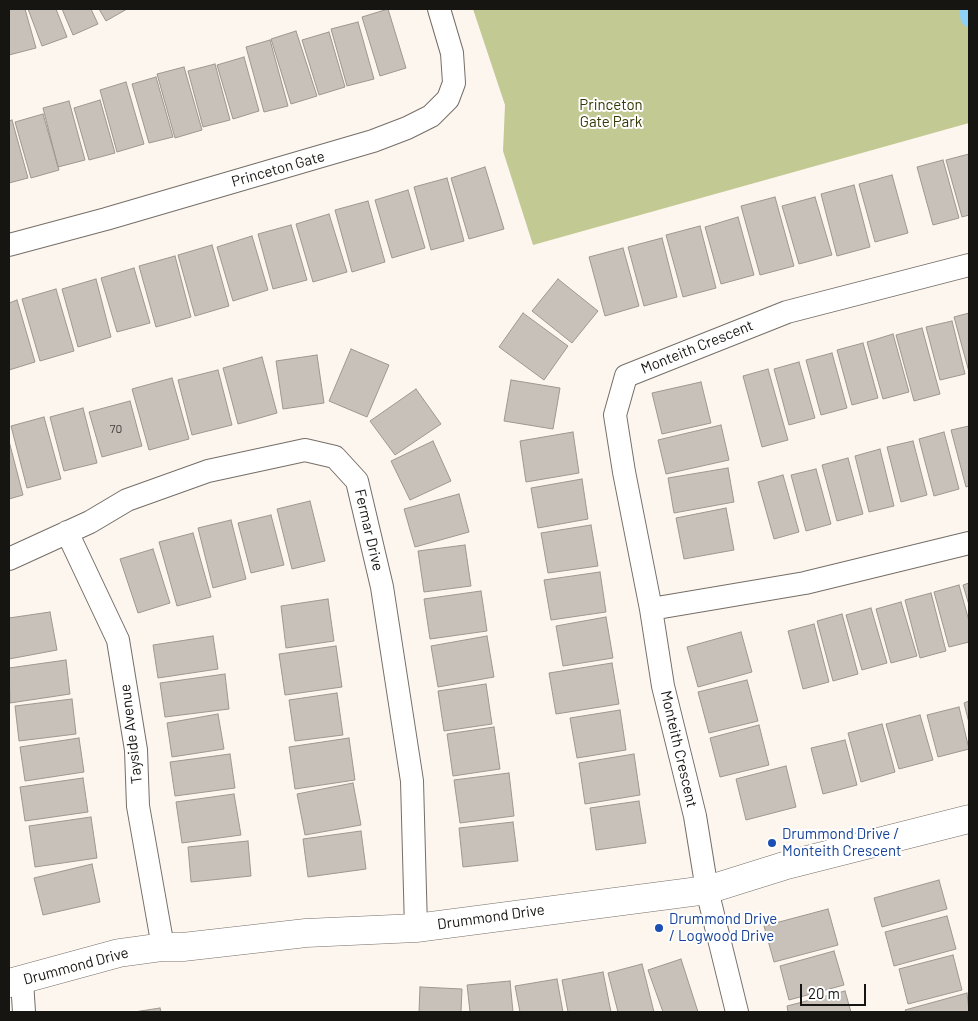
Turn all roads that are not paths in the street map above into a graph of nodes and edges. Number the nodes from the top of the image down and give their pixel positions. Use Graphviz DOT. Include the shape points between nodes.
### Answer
graph roads {
  1 [pos="439,9"];
  2 [pos="9,245"];
  3 [pos="969,266"];
  4 [pos="67,532"];
  5 [pos="969,543"];
  6 [pos="9,559"];
  7 [pos="651,609"];
  8 [pos="969,819"];
  9 [pos="706,890"];
  10 [pos="416,928"];
  11 [pos="162,947"];
  12 [pos="16,982"];
  13 [pos="24,1012"];
  14 [pos="737,1012"];
  1 -- 2 [label="street, Princeton Gate" via="452,53 454,83 448,99 431,116 364,144"];
  3 -- 7 [label="street, Monteith Crescent" via="787,312 626,376 615,415"];
  4 -- 6 [label="street, Fermar Drive"];
  4 -- 10 [label="street, Fermar Drive" via="127,500 208,471 305,450 335,457 357,481 382,588 412,781"];
  4 -- 11 [label="street, Tayside Avenue" via="118,640 136,750 138,806"];
  5 -- 7 [label="street" via="805,583"];
  7 -- 9 [label="street, Monteith Crescent"];
  8 -- 9 [label="street, Drummond Drive" via="787,864"];
  9 -- 10 [label="street, Drummond Drive"];
  9 -- 14 [label="street, Monteith Crescent"];
  10 -- 11 [label="street, Drummond Drive" via="306,933"];
  11 -- 12 [label="street, Drummond Drive" via="119,953"];
  12 -- 13 [label="street"];
}
